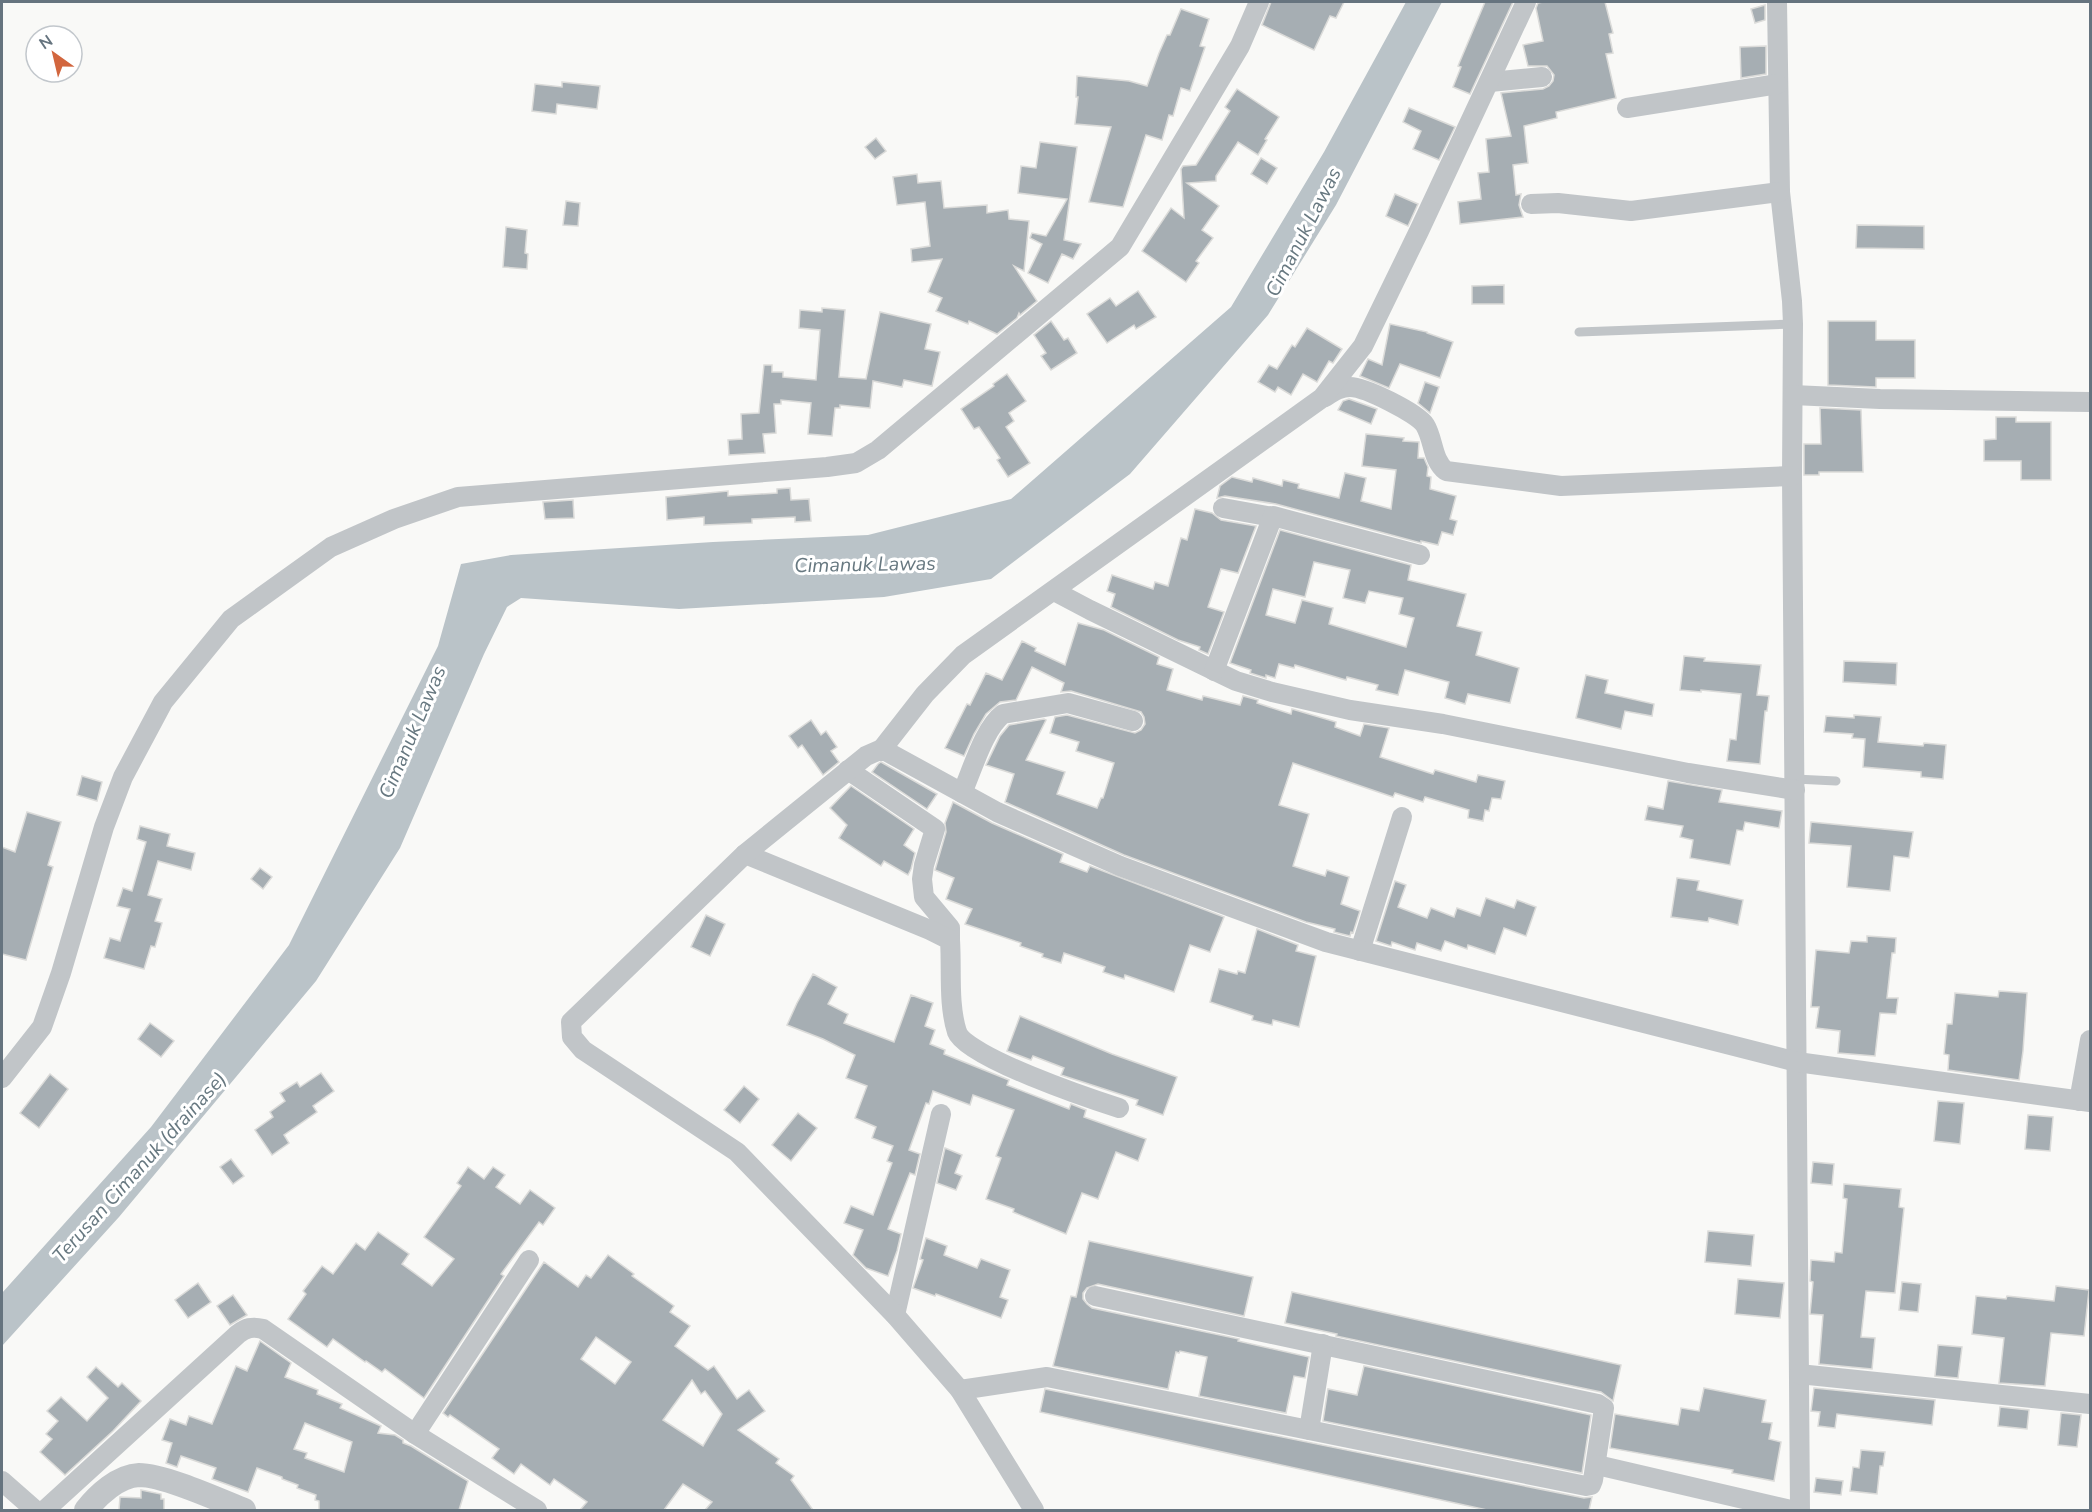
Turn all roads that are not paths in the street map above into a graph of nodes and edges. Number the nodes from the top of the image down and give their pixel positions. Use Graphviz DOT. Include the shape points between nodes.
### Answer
graph roads {
  1 [pos="1259,2"];
  2 [pos="1526,2"];
  3 [pos="1777,2"];
  4 [pos="1542,77"];
  5 [pos="1490,82"];
  6 [pos="1778,84"];
  7 [pos="1626,108"];
  8 [pos="1780,192"];
  9 [pos="1531,204"];
  10 [pos="1793,324"];
  11 [pos="1579,332"];
  12 [pos="1793,395"];
  13 [pos="1322,398"];
  14 [pos="2091,402"];
  15 [pos="1792,476"];
  16 [pos="1223,508"];
  17 [pos="1272,517"];
  18 [pos="1420,555"];
  19 [pos="1054,591"];
  20 [pos="1214,670"];
  21 [pos="1133,721"];
  22 [pos="882,749"];
  23 [pos="848,770"];
  24 [pos="1836,781"];
  25 [pos="1795,784"];
  26 [pos="962,793"];
  27 [pos="1402,817"];
  28 [pos="745,854"];
  29 [pos="950,940"];
  30 [pos="1360,951"];
  31 [pos="2091,1040"];
  32 [pos="1797,1062"];
  33 [pos="2,1078"];
  34 [pos="2085,1102"];
  35 [pos="1119,1108"];
  36 [pos="941,1114"];
  37 [pos="529,1260"];
  38 [pos="1095,1296"];
  39 [pos="895,1315"];
  40 [pos="1323,1344"];
  41 [pos="1799,1374"];
  42 [pos="960,1390"];
  43 [pos="2091,1404"];
  44 [pos="1309,1430"];
  45 [pos="415,1434"];
  46 [pos="1597,1465"];
  47 [pos="3,1482"];
  48 [pos="35,1510"];
  49 [pos="45,1510"];
  50 [pos="86,1510"];
  51 [pos="244,1510"];
  52 [pos="537,1510"];
  53 [pos="1034,1510"];
  54 [pos="1791,1510"];
  55 [pos="1800,1510"];
  1 -- 33 [label="street" via="1240,46 1120,247 870,455 856,463 827,467 458,497 331,547 231,619 163,702 123,777 42,1027"];
  2 -- 5 [label="street"];
  3 -- 6 [label="street"];
  4 -- 5 [label="street"];
  5 -- 13 [label="street" via="1362,345"];
  6 -- 7 [label="street"];
  6 -- 8 [label="street"];
  8 -- 9 [label="street" via="1631,211"];
  8 -- 10 [label="street"];
  10 -- 11 [label="lane"];
  10 -- 12 [label="street"];
  12 -- 14 [label="street"];
  12 -- 15 [label="street"];
  13 -- 15 [label="street" via="1341,388 1354,387 1408,410 1423,423 1439,466 1446,471 1561,486"];
  13 -- 19 [label="street"];
  15 -- 25 [label="street"];
  16 -- 17 [label="street"];
  17 -- 18 [label="street"];
  17 -- 20 [label="street"];
  19 -- 20 [label="street"];
  19 -- 22 [label="street" via="963,655 925,694"];
  20 -- 25 [label="street" via="1272,692 1350,710 1443,724 1688,773"];
  21 -- 26 [label="street" via="1068,703 1003,714 990,730"];
  22 -- 23 [label="street"];
  22 -- 26 [label="street"];
  23 -- 28 [label="street"];
  23 -- 29 [label="street" via="934,828 924,865 924,897 950,928"];
  24 -- 25 [label="lane"];
  25 -- 32 [label="street"];
  26 -- 30 [label="street" via="1120,866"];
  27 -- 30 [label="street"];
  28 -- 29 [label="street"];
  28 -- 39 [label="street" via="571,1022 572,1037 583,1050 737,1152"];
  29 -- 35 [label="street" via="951,993 958,1034 969,1046 1047,1083"];
  30 -- 32 [label="street"];
  31 -- 34 [label="street"];
  32 -- 34 [label="street"];
  32 -- 41 [label="street"];
  36 -- 39 [label="street"];
  37 -- 45 [label="street"];
  38 -- 40 [label="street"];
  39 -- 42 [label="street"];
  40 -- 44 [label="street"];
  40 -- 46 [label="street" via="1598,1404 1604,1408"];
  41 -- 43 [label="street"];
  41 -- 55 [label="street"];
  42 -- 44 [label="street" via="1047,1377"];
  42 -- 53 [label="street"];
  44 -- 46 [label="street" via="1586,1486 1591,1485"];
  45 -- 49 [label="street" via="263,1329 248,1328"];
  45 -- 52 [label="street"];
  46 -- 54 [label="street"];
  47 -- 48 [label="street"];
  50 -- 51 [label="street" via="118,1481 138,1475 170,1482"];
}
